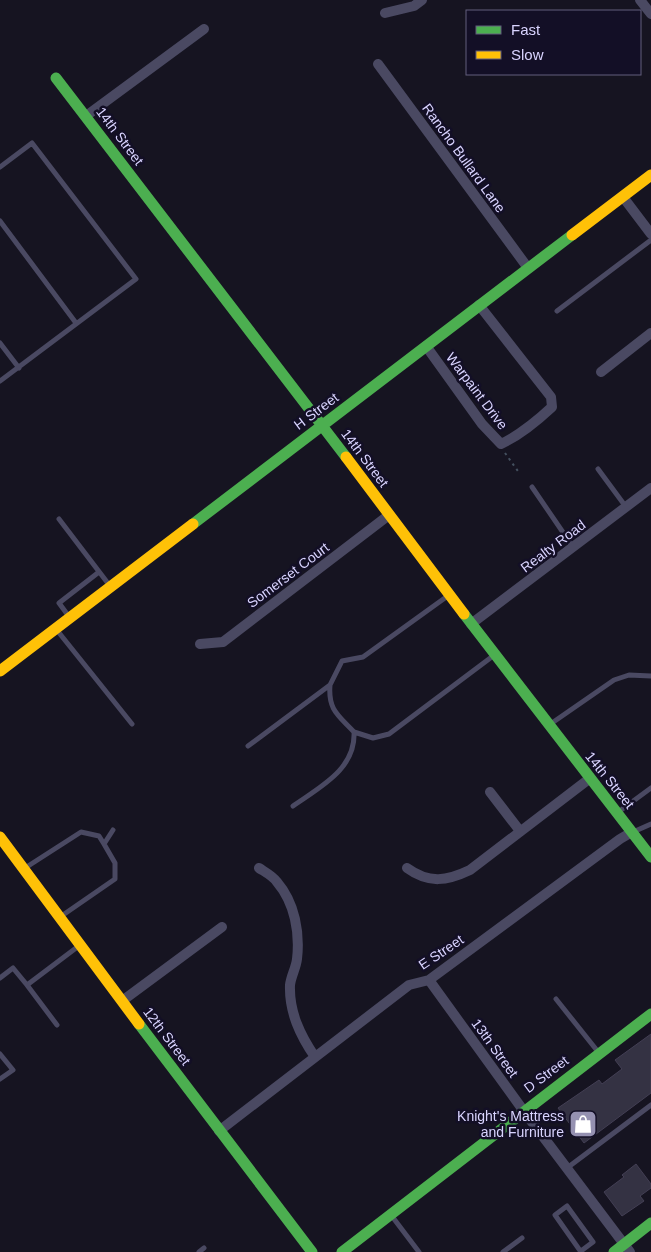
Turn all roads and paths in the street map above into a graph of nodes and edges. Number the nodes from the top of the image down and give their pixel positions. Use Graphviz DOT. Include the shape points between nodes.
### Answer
graph roads {
  1 [pos="422,0"];
  2 [pos="640,0"];
  3 [pos="386,13"];
  4 [pos="651,14"];
  5 [pos="204,29"];
  6 [pos="378,64"];
  7 [pos="56,78"];
  8 [pos="86,116"];
  9 [pos="0,167"];
  10 [pos="651,175"];
  11 [pos="623,197"];
  12 [pos="0,221"];
  13 [pos="651,235"];
  14 [pos="528,268"];
  15 [pos="479,305"];
  16 [pos="557,312"];
  17 [pos="76,323"];
  18 [pos="651,333"];
  19 [pos="0,343"];
  20 [pos="426,346"];
  21 [pos="19,368"];
  22 [pos="601,372"];
  23 [pos="0,381"];
  24 [pos="322,425"];
  25 [pos="500,444"];
  26 [pos="598,469"];
  27 [pos="520,474"];
  28 [pos="532,487"];
  29 [pos="651,488"];
  30 [pos="626,508"];
  31 [pos="389,515"];
  32 [pos="59,519"];
  33 [pos="574,547"];
  34 [pos="100,572"];
  35 [pos="110,587"];
  36 [pos="449,595"];
  37 [pos="70,618"];
  38 [pos="471,624"];
  39 [pos="55,629"];
  40 [pos="200,644"];
  41 [pos="494,655"];
  42 [pos="0,671"];
  43 [pos="651,676"];
  44 [pos="330,686"];
  45 [pos="132,724"];
  46 [pos="548,726"];
  47 [pos="354,732"];
  48 [pos="248,746"];
  49 [pos="588,779"];
  50 [pos="651,788"];
  51 [pos="490,792"];
  52 [pos="293,806"];
  53 [pos="617,813"];
  54 [pos="651,824"];
  55 [pos="113,830"];
  56 [pos="520,832"];
  57 [pos="632,832"];
  58 [pos="0,837"];
  59 [pos="104,844"];
  60 [pos="651,857"];
  61 [pos="259,868"];
  62 [pos="406,868"];
  63 [pos="24,869"];
  64 [pos="60,917"];
  65 [pos="222,927"];
  66 [pos="80,945"];
  67 [pos="0,978"];
  68 [pos="429,980"];
  69 [pos="27,985"];
  70 [pos="556,999"];
  71 [pos="122,1001"];
  72 [pos="651,1014"];
  73 [pos="57,1025"];
  74 [pos="599,1053"];
  75 [pos="0,1054"];
  76 [pos="315,1056"];
  77 [pos="0,1079"];
  78 [pos="651,1105"];
  79 [pos="523,1110"];
  80 [pos="219,1131"];
  81 [pos="567,1168"];
  82 [pos="390,1214"];
  83 [pos="651,1223"];
  84 [pos="522,1238"];
  85 [pos="204,1248"];
  86 [pos="628,1248"];
  87 [pos="199,1252"];
  88 [pos="312,1252"];
  89 [pos="342,1252"];
  90 [pos="419,1252"];
  91 [pos="503,1252"];
  92 [pos="581,1252"];
  93 [pos="614,1252"];
  1 -- 3 [label="street" via="414,6"];
  2 -- 4 [label="street"];
  5 -- 8 [label="street"];
  6 -- 14 [label="street, Rancho Bullard Lane"];
  7 -- 8 [label="street, 14th Street"];
  8 -- 24 [label="street, 14th Street"];
  9 -- 17 [label="lane" via="32,143 136,279"];
  10 -- 11 [label="street, H Street"];
  11 -- 13 [label="street"];
  11 -- 14 [label="street, H Street"];
  12 -- 17 [label="lane"];
  13 -- 16 [label="lane"];
  14 -- 15 [label="street, H Street"];
  15 -- 20 [label="street, H Street"];
  15 -- 25 [label="street, Warpaint Drive" via="552,402 552,407 541,417"];
  17 -- 21 [label="lane"];
  18 -- 22 [label="street"];
  19 -- 21 [label="lane"];
  20 -- 24 [label="street, H Street"];
  20 -- 25 [label="street, Warpaint Drive"];
  21 -- 23 [label="lane"];
  24 -- 31 [label="street, 14th Street"];
  24 -- 35 [label="street, H Street"];
  25 -- 27 [label="path"];
  26 -- 30 [label="lane"];
  28 -- 33 [label="lane"];
  29 -- 30 [label="street, Realty Road"];
  30 -- 33 [label="street, Realty Road"];
  31 -- 36 [label="street, 14th Street"];
  31 -- 40 [label="street, Somerset Court" via="223,642"];
  32 -- 34 [label="lane"];
  33 -- 38 [label="street, Realty Road"];
  34 -- 35 [label="lane"];
  34 -- 37 [label="lane" via="59,603"];
  35 -- 37 [label="street, H Street"];
  36 -- 38 [label="street, 14th Street"];
  36 -- 44 [label="lane" via="363,657 342,661"];
  37 -- 39 [label="street, H Street"];
  38 -- 41 [label="street, 14th Street"];
  39 -- 42 [label="street, H Street"];
  39 -- 45 [label="lane"];
  41 -- 46 [label="street, 14th Street"];
  41 -- 47 [label="lane" via="389,734 373,738"];
  43 -- 46 [label="lane" via="629,675 614,680"];
  44 -- 47 [label="lane" via="332,709"];
  44 -- 48 [label="lane"];
  46 -- 49 [label="street, 14th Street"];
  47 -- 52 [label="lane" via="355,744 343,769"];
  49 -- 53 [label="street, 14th Street"];
  49 -- 56 [label="street"];
  50 -- 53 [label="lane"];
  51 -- 56 [label="street"];
  53 -- 57 [label="street, 14th Street"];
  54 -- 57 [label="lane"];
  55 -- 59 [label="lane"];
  56 -- 62 [label="street" via="470,870 452,879 438,881 417,876"];
  57 -- 60 [label="street, 14th Street"];
  57 -- 68 [label="street, E Street"];
  58 -- 63 [label="street, 12th Street"];
  59 -- 63 [label="lane" via="99,836 80,832"];
  59 -- 64 [label="lane" via="116,863 115,879"];
  61 -- 76 [label="street" via="277,882 291,906 298,930 297,960 290,984 292,1010 300,1035"];
  63 -- 64 [label="street, 12th Street"];
  64 -- 66 [label="street, 12th Street"];
  65 -- 71 [label="street"];
  66 -- 69 [label="lane"];
  66 -- 71 [label="street, 12th Street"];
  67 -- 69 [label="lane" via="13,968"];
  68 -- 76 [label="street, E Street" via="409,985"];
  68 -- 79 [label="street, 13th Street"];
  69 -- 73 [label="lane"];
  70 -- 74 [label="lane"];
  71 -- 80 [label="street, 12th Street"];
  72 -- 74 [label="street, D Street"];
  74 -- 79 [label="street, D Street"];
  75 -- 77 [label="lane" via="12,1070"];
  76 -- 80 [label="street, E Street"];
  78 -- 81 [label="lane"];
  79 -- 81 [label="street, 13th Street"];
  79 -- 82 [label="street, D Street"];
  80 -- 88 [label="street, 12th Street"];
  81 -- 86 [label="street, 13th Street"];
  82 -- 89 [label="street, D Street"];
  82 -- 90 [label="lane"];
  83 -- 86 [label="street"];
  84 -- 91 [label="lane"];
  85 -- 87 [label="lane"];
  86 -- 93 [label="street"];
  92 -- 92 [label="lane" via="555,1215 567,1206 593,1242"];
}
